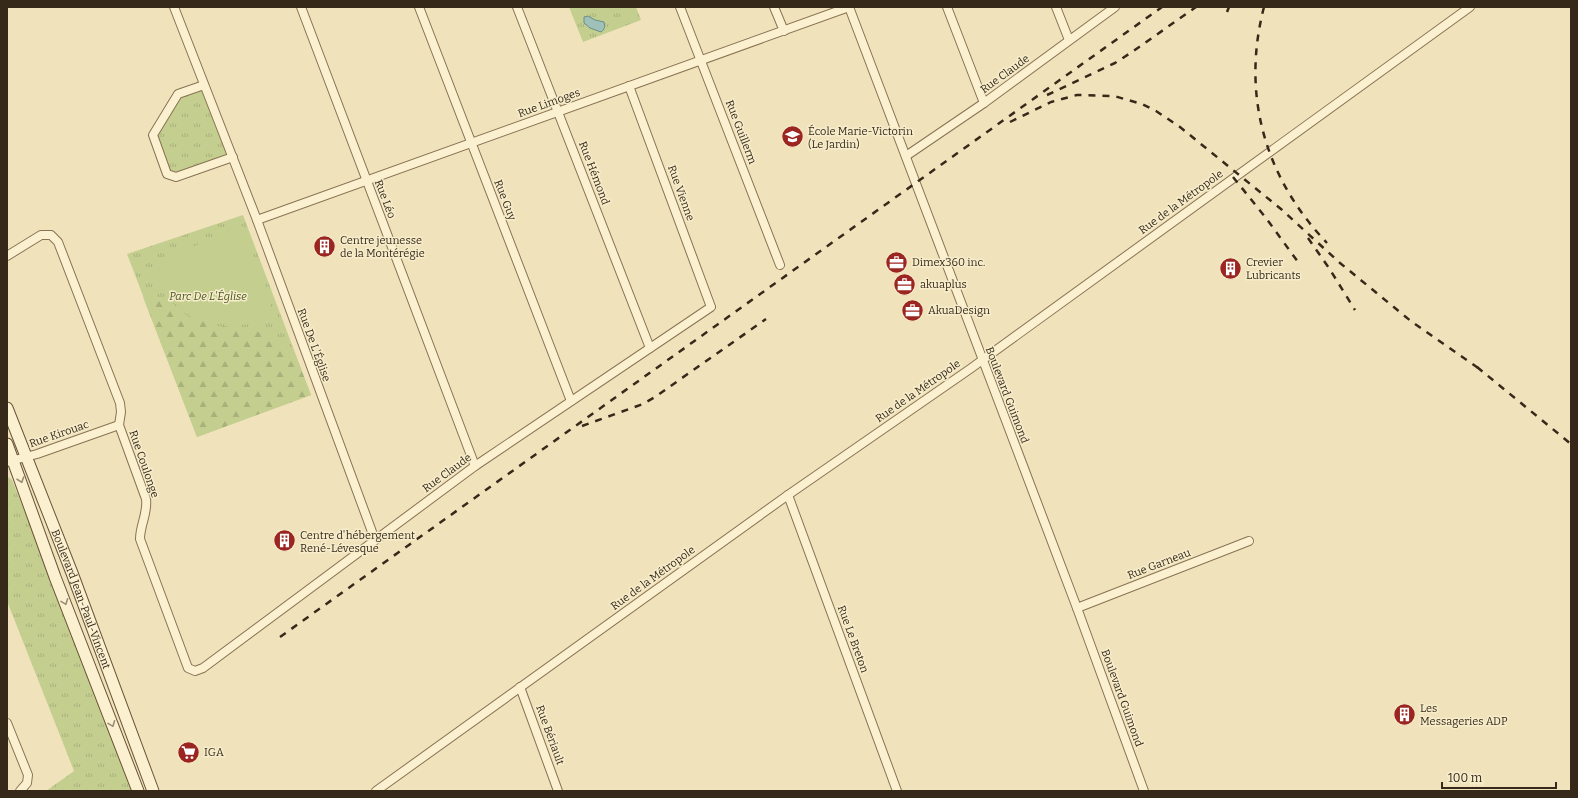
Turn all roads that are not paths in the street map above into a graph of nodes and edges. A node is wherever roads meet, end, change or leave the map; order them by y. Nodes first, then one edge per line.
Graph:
1 (174, 7) edge
2 (301, 7) edge
3 (419, 7) edge
4 (517, 7) edge
5 (680, 7) edge
6 (774, 7) edge
7 (849, 7) edge
8 (948, 7) edge
9 (1056, 7) edge
10 (1115, 7) edge
11 (1470, 7) edge
12 (784, 31) junction
13 (1069, 40) junction
14 (701, 60) junction
15 (204, 85) junction
16 (630, 86) junction
17 (984, 103) junction
18 (558, 112) junction
19 (471, 143) junction
20 (906, 156) junction
21 (233, 157) junction
22 (366, 181) junction
23 (256, 220) junction
24 (7, 256) edge
25 (780, 265) dead end
26 (712, 307) joint
27 (650, 348) junction
28 (982, 360) junction
29 (571, 401) junction
30 (7, 408) edge
31 (118, 425) junction
32 (7, 444) edge
33 (25, 458) junction
34 (10, 461) edge
35 (475, 466) junction
36 (788, 495) junction
37 (375, 540) junction
38 (1249, 541) dead end
39 (1077, 608) junction
40 (203, 668) joint
41 (520, 687) junction
42 (7, 722) edge
43 (131, 732) junction
44 (118, 740) junction
45 (20, 791) edge
46 (138, 791) edge
47 (153, 791) edge
48 (376, 791) edge
49 (558, 791) edge
50 (897, 791) edge
51 (1144, 791) edge

1 - 15 street, Rue De L'Église
2 - 22 street, Rue Léo
3 - 19 street, Rue Guy
4 - 18 street, Rue Hémond
5 - 14 street, Rue Guillerm
6 - 12 street
7 - 12 street, Rue Limoges
7 - 20 street, Boulevard Guimond
8 - 17 street
9 - 13 street
10 - 13 street, Rue Claude
11 - 28 street, Rue de la Métropole
12 - 14 street, Rue Limoges
13 - 17 street, Rue Claude
14 - 16 street, Rue Limoges
14 - 25 street, Rue Guillerm
15 - 21 street, Rue De L'Église
15 - 21 street
16 - 18 street, Rue Limoges
16 - 26 street, Rue Vienne
17 - 20 street, Rue Claude
18 - 19 street, Rue Limoges
18 - 27 street, Rue Hémond
19 - 22 street, Rue Limoges
19 - 29 street, Rue Guy
20 - 28 street, Boulevard Guimond
21 - 23 street, Rue De L'Église
22 - 23 street, Rue Limoges
22 - 35 street, Rue Léo
23 - 37 street, Rue De L'Église
24 - 31 street, Rue Coulonge
26 - 27 street, Rue Claude
27 - 29 street, Rue Claude
28 - 36 street, Rue de la Métropole
28 - 39 street, Boulevard Guimond
29 - 35 street, Rue Claude
30 - 33 street, Boulevard Jean-Paul-Vincent
31 - 33 street, Rue Kirouac
31 - 40 street, Rue Coulonge
32 - 34 street, Boulevard Jean-Paul-Vincent
33 - 34 street, Rue Kirouac
33 - 43 street, Boulevard Jean-Paul-Vincent
34 -> 44 street, Boulevard Jean-Paul-Vincent
35 - 37 street, Rue Claude
36 - 41 street, Rue de la Métropole
36 - 50 street, Rue Le Breton
37 - 40 street, Rue Claude
38 - 39 street, Rue Garneau
39 - 51 street, Boulevard Guimond
41 - 48 street, Rue de la Métropole
41 - 49 street, Rue Bériault
42 - 45 street
43 - 44 street
43 - 47 street, Boulevard Jean-Paul-Vincent
44 - 46 street, Boulevard Jean-Paul-Vincent

